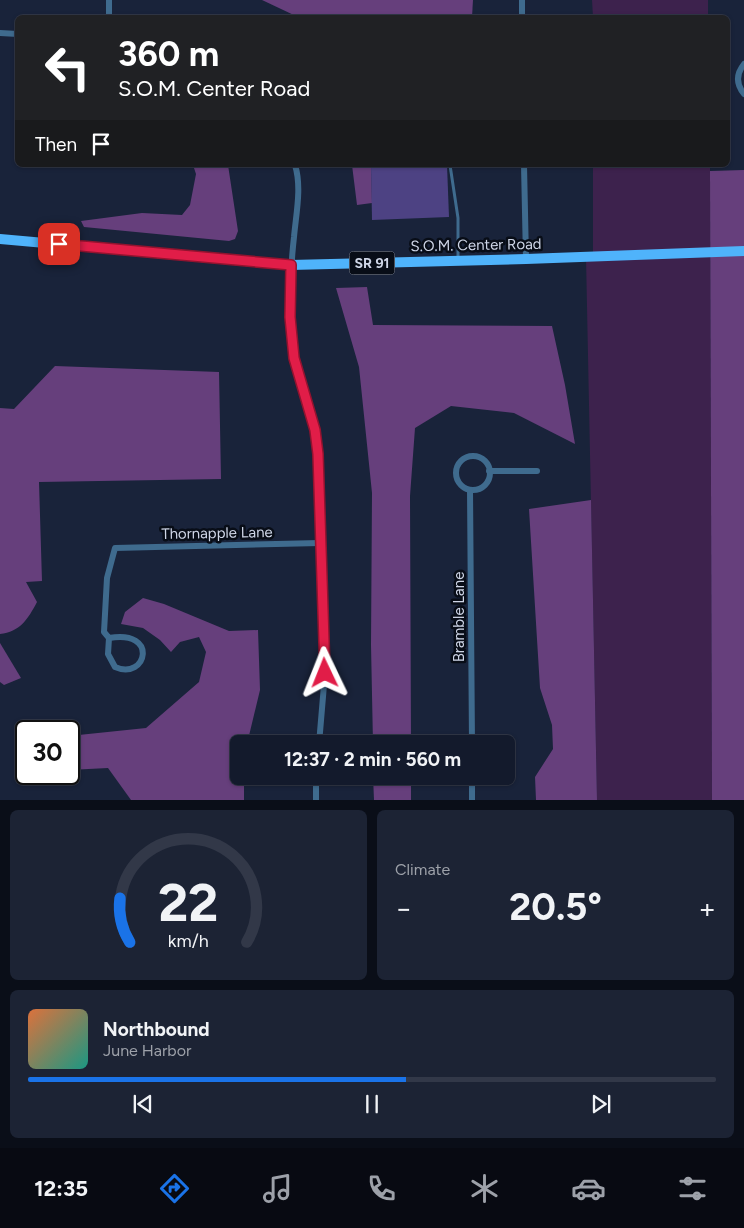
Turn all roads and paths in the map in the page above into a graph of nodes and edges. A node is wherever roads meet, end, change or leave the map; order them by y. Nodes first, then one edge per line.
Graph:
1 (109, 0) edge
2 (522, 0) edge
3 (109, 15) edge
4 (522, 15) edge
5 (0, 33) edge
6 (15, 34) edge
7 (744, 64) edge
8 (744, 94) edge
9 (296, 167) edge
10 (450, 167) edge
11 (524, 167) edge
12 (0, 239) edge
13 (744, 251) edge
14 (526, 259) junction
15 (458, 261) junction
16 (291, 265) junction
17 (489, 471) junction
18 (537, 471) dead end
19 (470, 490) junction
20 (320, 543) junction
21 (109, 638) junction
22 (320, 735) edge
23 (472, 735) edge
24 (316, 785) edge
25 (472, 785) edge
26 (316, 800) edge
27 (472, 800) edge

1 - 3 street
2 - 4 street
5 - 6 street
7 - 8 street
9 - 16 street
10 - 15 lane
11 - 14 street
12 - 16 main road, S.O.M. Center Road / SR 91
13 - 14 main road, S.O.M. Center Road / SR 91
14 - 15 main road, S.O.M. Center Road / SR 91
15 - 16 main road, S.O.M. Center Road / SR 91
16 - 20 street
17 - 18 street
17 - 19 street
17 - 19 street
19 - 23 street, Bramble Lane
20 - 21 street, Thornapple Lane
20 - 22 street
21 - 21 street
24 - 26 street
25 - 27 street

